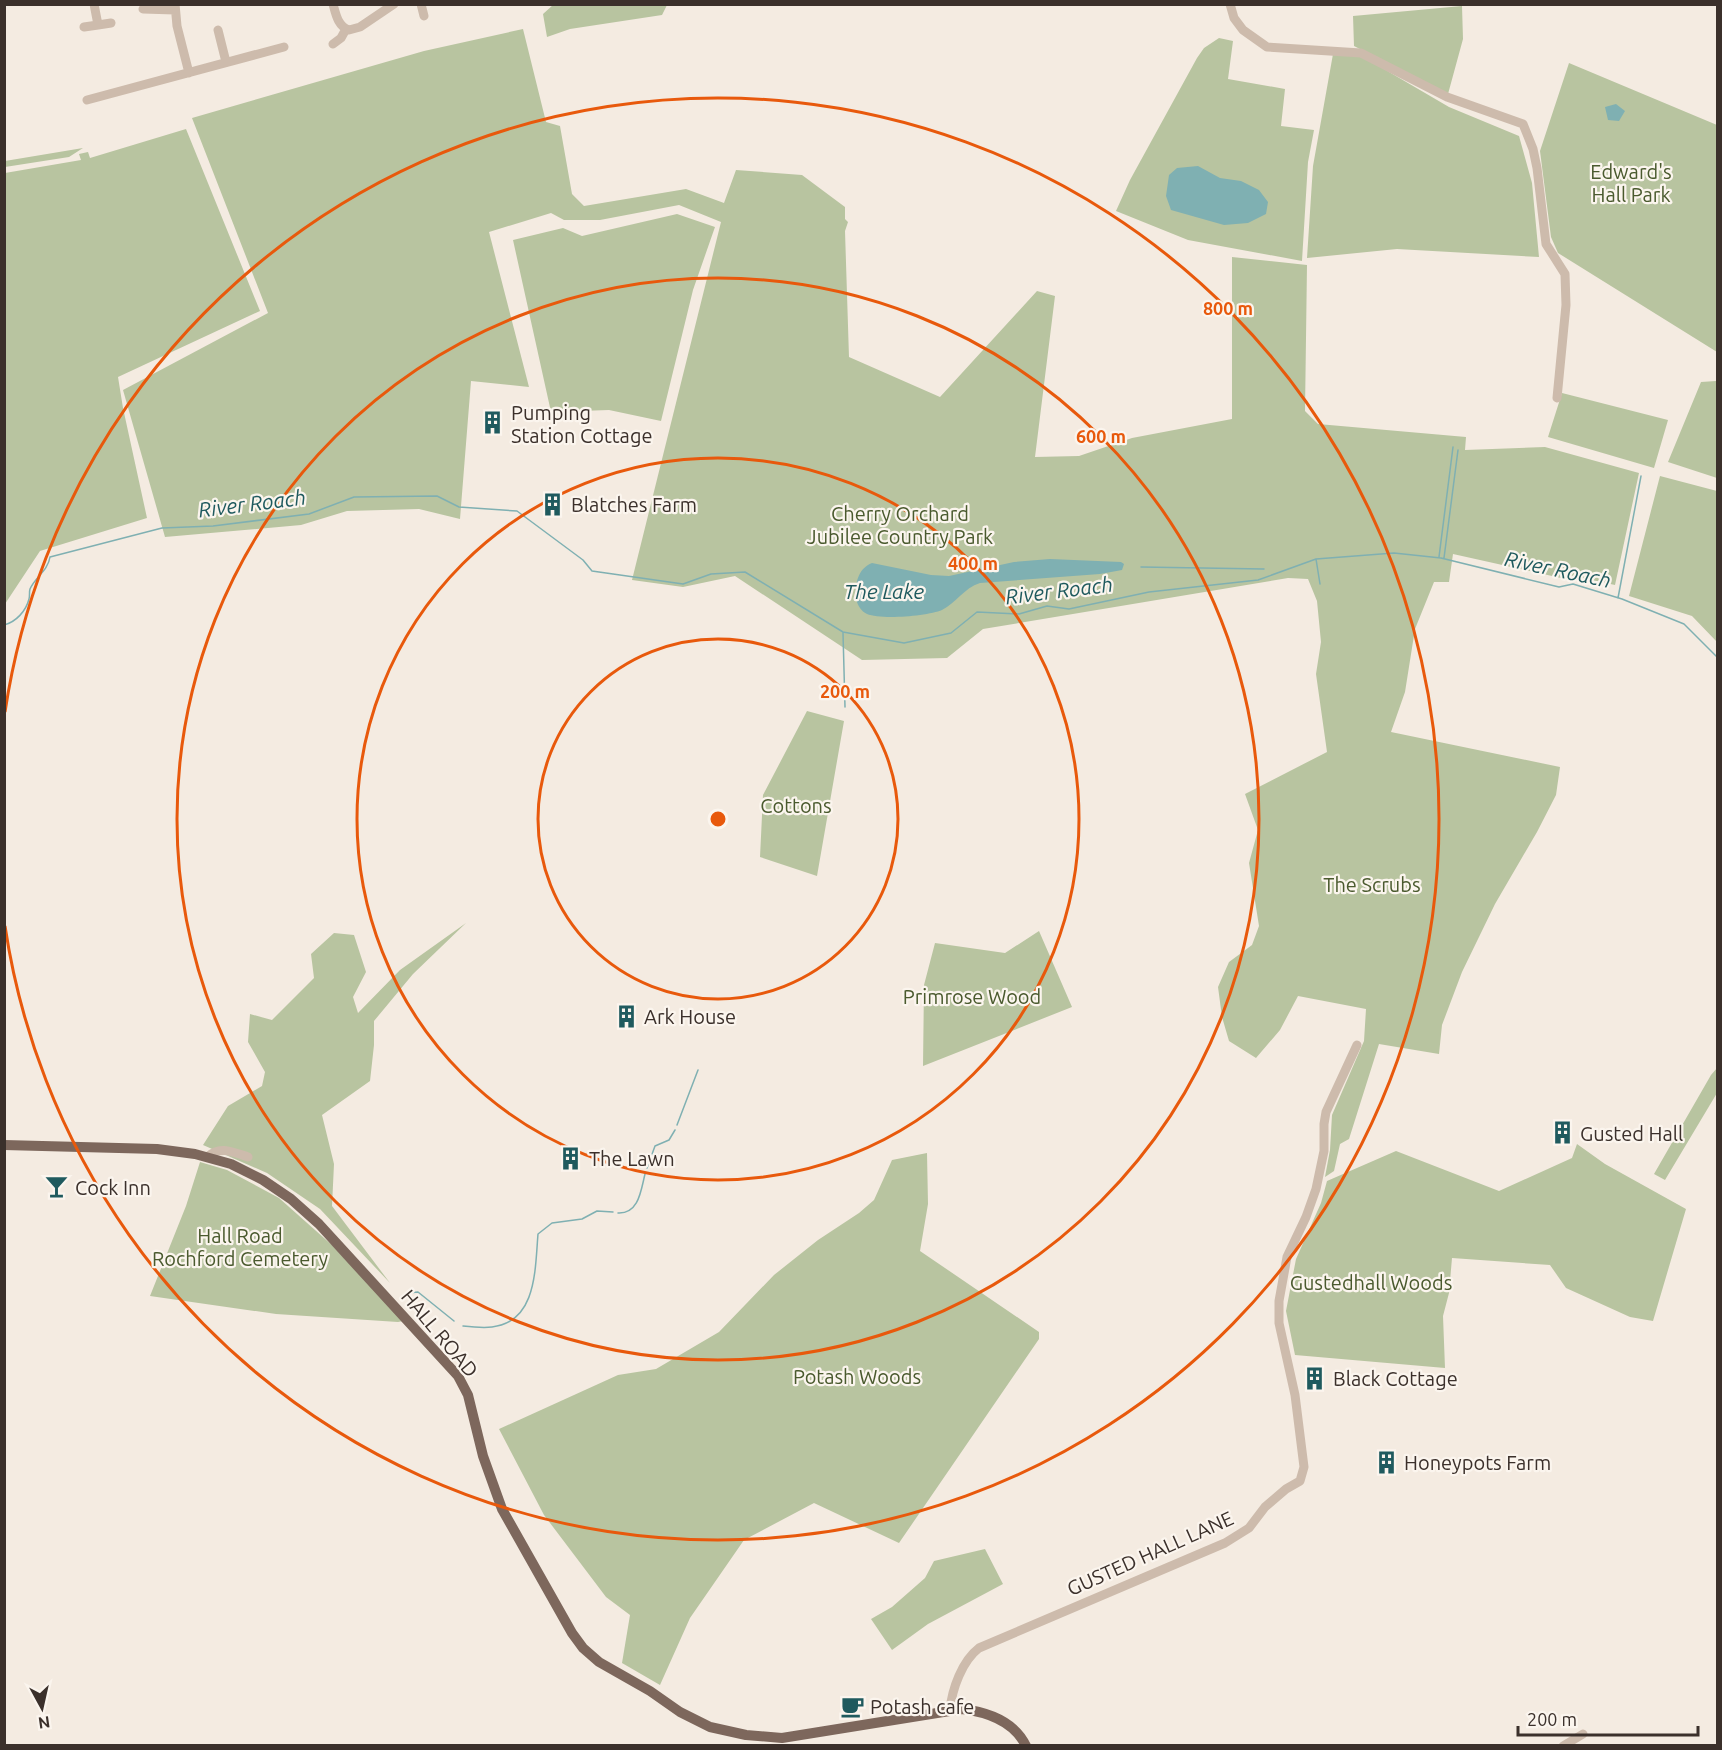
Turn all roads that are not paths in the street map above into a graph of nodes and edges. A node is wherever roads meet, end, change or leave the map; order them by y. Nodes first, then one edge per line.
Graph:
1 (94, 4) edge
2 (333, 4) edge
3 (394, 4) edge
4 (421, 4) edge
5 (1230, 4) edge
6 (175, 7) edge
7 (143, 9) dead end
8 (424, 16) dead end
9 (111, 23) dead end
10 (98, 25) junction
11 (84, 27) dead end
12 (346, 29) junction
13 (218, 30) dead end
14 (333, 44) dead end
15 (284, 47) dead end
16 (226, 62) junction
17 (189, 73) junction
18 (87, 100) dead end
19 (1557, 398) dead end
20 (1357, 1045) dead end
21 (4, 1145) edge
22 (207, 1157) junction
23 (248, 1157) dead end
24 (950, 1710) junction
25 (1583, 1734) dead end
26 (782, 1742) edge
27 (1026, 1746) edge
28 (1563, 1746) edge

1 - 10 street
2 - 12 street
3 - 12 street
4 - 8 street
5 - 19 street
6 - 7 street
6 - 17 street
9 - 10 street
10 - 11 street
12 - 14 street
13 - 16 street
15 - 16 street
16 - 17 street
17 - 18 street
20 - 24 street, GUSTED HALL LANE
21 - 22 main road, HALL ROAD
22 - 23 street
22 - 26 main road, HALL ROAD
24 - 26 main road, HALL ROAD
24 - 27 main road, HALL ROAD
25 - 28 street

